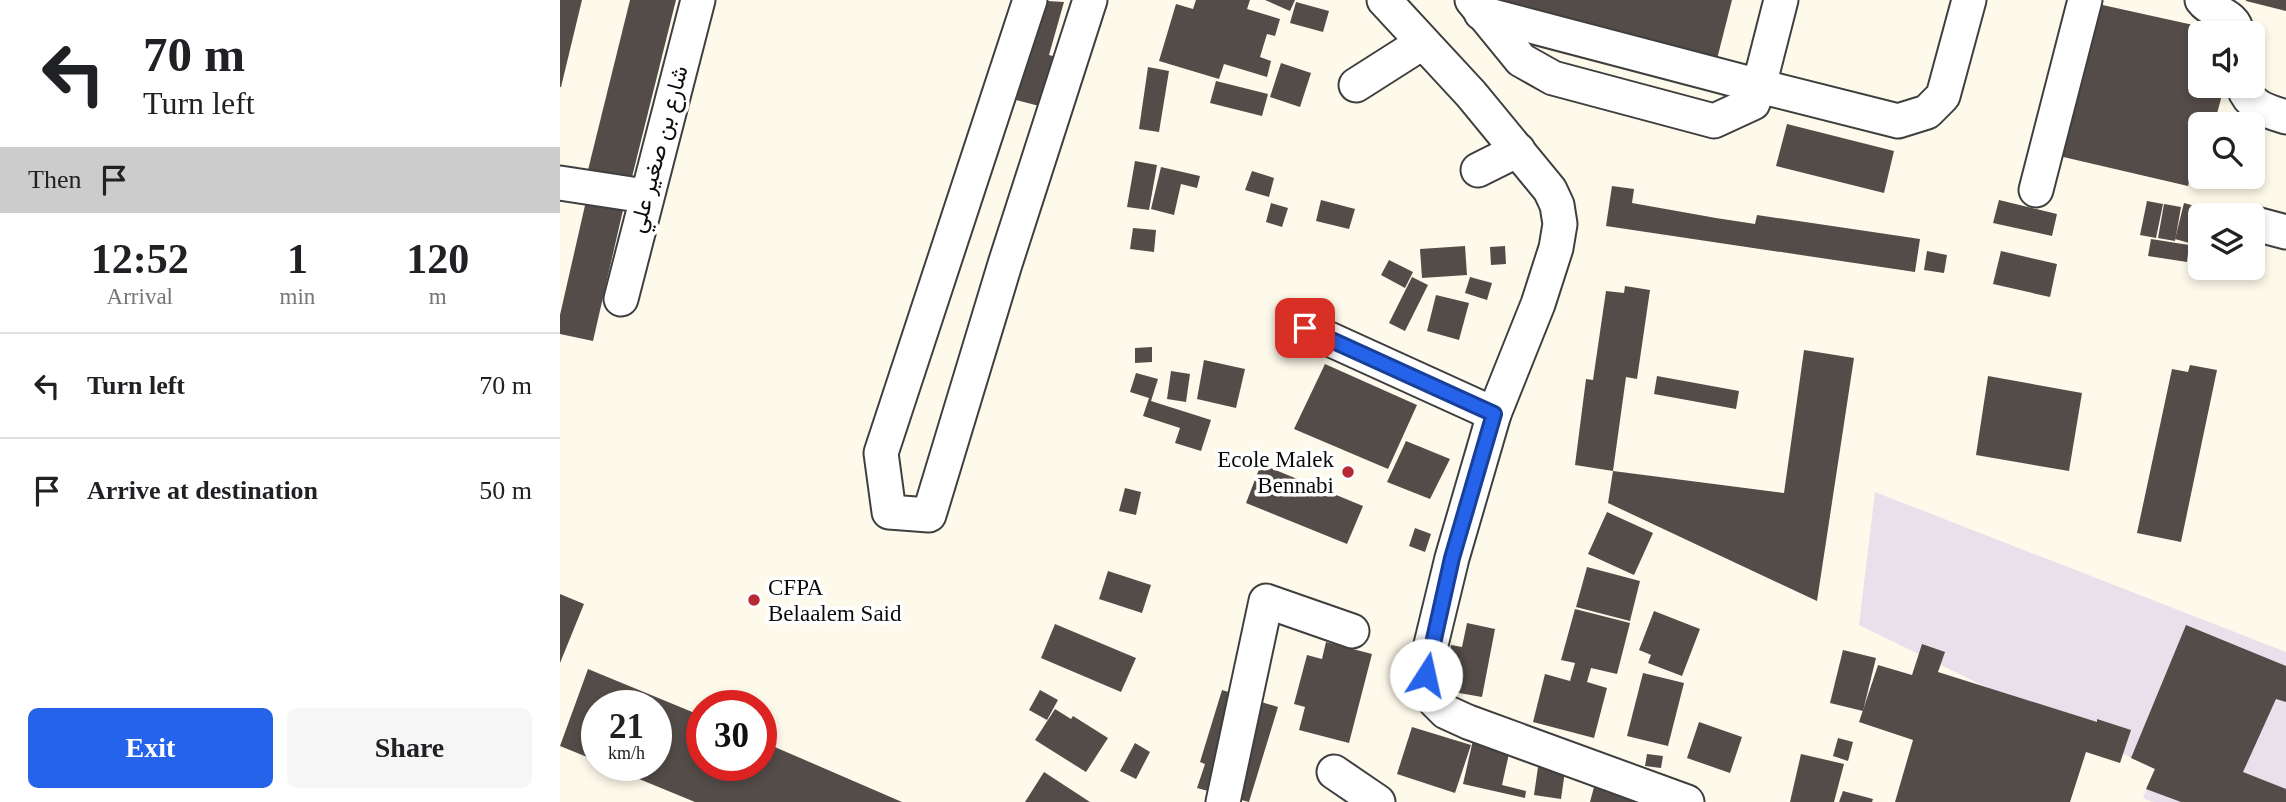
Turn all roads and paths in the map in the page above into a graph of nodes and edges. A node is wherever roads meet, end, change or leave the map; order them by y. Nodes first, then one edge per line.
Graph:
1 (698, 0) edge
2 (1030, 0) edge
3 (1090, 0) edge
4 (1384, 0) edge
5 (1781, 0) edge
6 (1969, 0) edge
7 (2085, 0) edge
8 (2202, 0) edge
9 (1477, 6) edge
10 (2231, 21) edge
11 (1422, 43) junction
12 (1356, 85) dead end
13 (1759, 86) junction
14 (2248, 98) edge
15 (2286, 117) edge
16 (1518, 150) junction
17 (1478, 170) dead end
18 (560, 183) edge
19 (2036, 190) dead end
20 (645, 196) junction
21 (2265, 226) edge
22 (2286, 232) edge
23 (621, 299) dead end
24 (1305, 328) dead end
25 (1494, 414) junction
26 (1352, 631) dead end
27 (1334, 772) dead end
28 (1675, 800) edge
29 (1223, 802) edge
30 (1378, 802) edge

1 - 20 street, شارع بن صغير علي
2 - 3 street
4 - 11 street
5 - 13 street
6 - 13 street
7 - 19 street
8 - 10 street
9 - 13 street
9 - 13 street
11 - 12 street
11 - 16 street
14 - 15 street
16 - 17 street
16 - 25 street
18 - 20 street
20 - 23 street, شارع بن صغير علي
21 - 22 street
24 - 25 street
25 - 28 street
26 - 29 street
27 - 30 street

